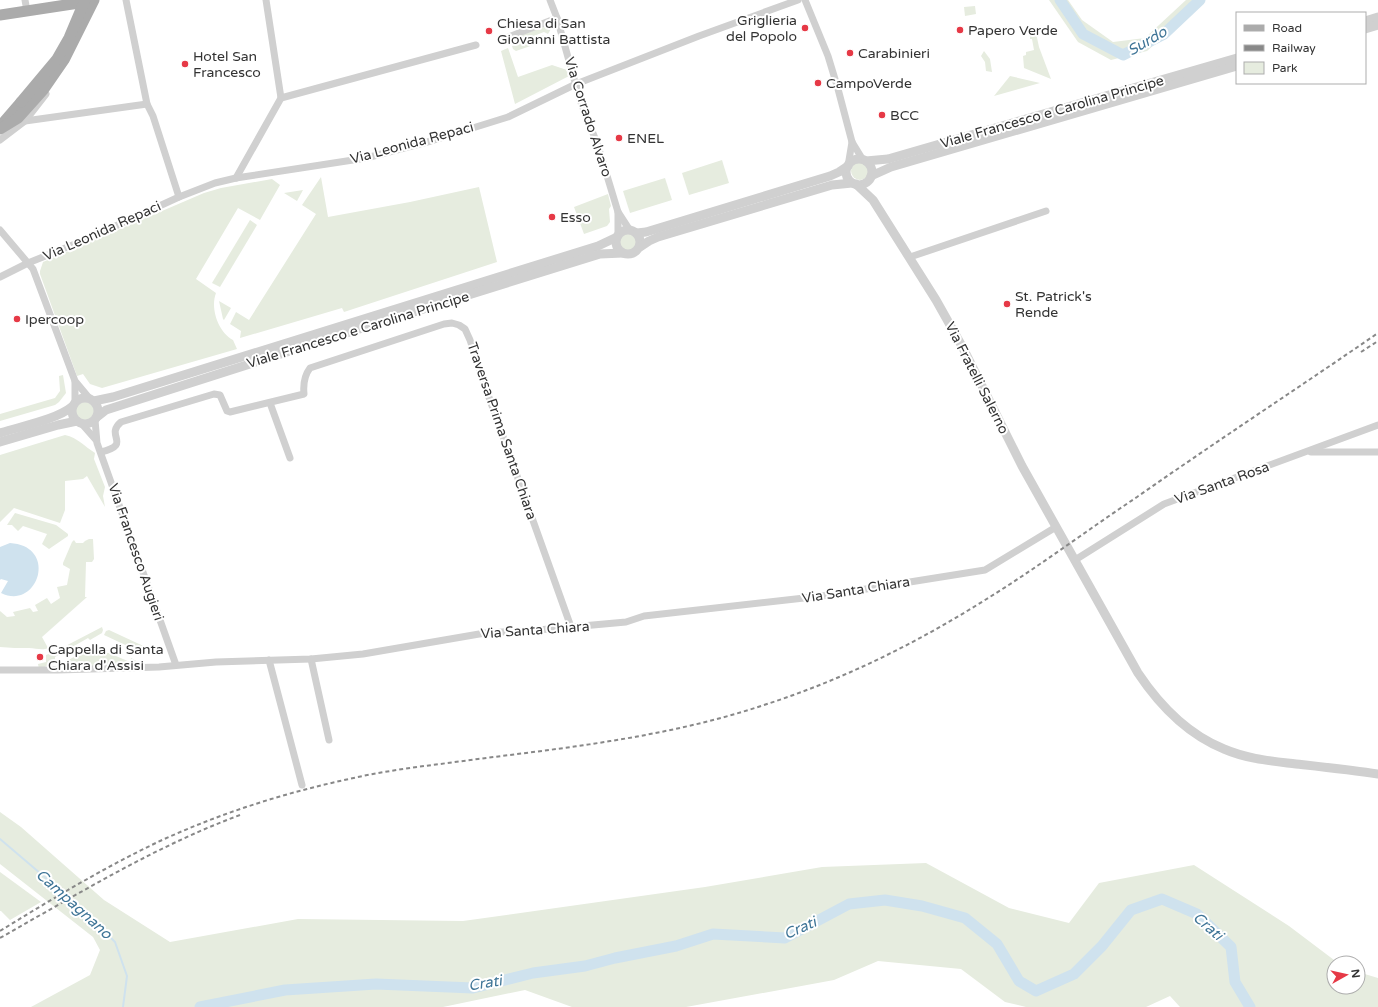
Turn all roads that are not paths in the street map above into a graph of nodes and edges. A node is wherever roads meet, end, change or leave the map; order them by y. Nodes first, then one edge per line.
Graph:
1 (86, 0) edge
2 (94, 0) edge
3 (126, 0) edge
4 (266, 0) edge
5 (550, 0) edge
6 (798, 0) edge
7 (805, 0) edge
8 (74, 2) edge
9 (26, 5) edge
10 (0, 15) edge
11 (1378, 17) edge
12 (558, 18) junction
13 (1366, 21) edge
14 (1378, 25) edge
15 (1366, 29) edge
16 (501, 40) dead end
17 (476, 46) dead end
18 (1236, 58) edge
19 (64, 60) junction
20 (1236, 66) edge
21 (576, 84) junction
22 (281, 98) junction
23 (147, 104) junction
24 (25, 121) junction
25 (0, 128) edge
26 (0, 140) edge
27 (852, 142) junction
28 (865, 160) junction
29 (848, 166) junction
30 (236, 178) junction
31 (870, 178) junction
32 (854, 184) junction
33 (179, 197) junction
34 (873, 200) junction
35 (1046, 211) dead end
36 (618, 212) junction
37 (0, 230) edge
38 (633, 231) junction
39 (617, 236) junction
40 (640, 247) junction
41 (623, 253) junction
42 (910, 257) junction
43 (28, 263) junction
44 (0, 276) edge
45 (75, 381) junction
46 (92, 400) junction
47 (270, 403) junction
48 (74, 405) junction
49 (96, 418) junction
50 (79, 422) junction
51 (1378, 425) edge
52 (0, 433) edge
53 (96, 440) junction
54 (0, 442) edge
55 (101, 452) junction
56 (1305, 452) junction
57 (1378, 452) edge
58 (290, 458) dead end
59 (1056, 527) junction
60 (1074, 560) junction
61 (571, 627) junction
62 (312, 659) junction
63 (269, 660) junction
64 (176, 665) junction
65 (0, 670) edge
66 (329, 740) dead end
67 (1378, 774) edge
68 (302, 785) dead end

1 - 25 main road, bridge
2 - 8 main road
2 - 19 main road
3 - 23 street
4 - 22 street
5 - 12 street, Via Corrado Alvaro
6 - 21 street, Via Leonida Repaci
7 - 27 street
8 - 9 main road
9 - 10 main road
11 - 13 street
12 - 16 street
12 - 21 street, Via Corrado Alvaro
14 - 15 street
17 - 22 street
18 - 28 street, Viale Francesco e Carolina Principe
19 - 24 street
19 - 25 main road
20 - 31 street, Viale Francesco e Carolina Principe
21 - 30 street, Via Leonida Repaci
21 - 36 street, Via Corrado Alvaro
22 - 30 street
23 - 24 street
23 - 33 street
24 - 26 street
27 - 28 street
27 - 29 street
28 - 29 street, Viale Francesco e Carolina Principe
28 - 31 street
29 - 32 street
29 - 38 street, Viale Francesco e Carolina Principe
30 - 33 street, Via Leonida Repaci
31 - 32 street, Viale Francesco e Carolina Principe
31 - 34 street, Via Fratelli Salerno
32 - 34 street, Via Fratelli Salerno
32 - 40 street, Viale Francesco e Carolina Principe
33 - 43 street, Via Leonida Repaci
34 - 42 street, Via Fratelli Salerno
35 - 42 street
36 - 38 street, Via Corrado Alvaro
36 - 39 street, Via Corrado Alvaro
37 - 43 street
38 - 39 street, Viale Francesco e Carolina Principe
38 - 40 street
39 - 41 street
39 - 46 street, Viale Francesco e Carolina Principe
40 - 41 street, Viale Francesco e Carolina Principe
41 - 49 street, Viale Francesco e Carolina Principe
42 - 59 street, Via Fratelli Salerno
43 - 44 street, Via Leonida Repaci
43 - 45 street
45 - 46 street
45 - 48 street
46 - 48 street, Viale Francesco e Carolina Principe
46 - 49 street
47 - 55 street, Traversa Prima Santa Chiara
47 - 58 street
47 - 61 street, Traversa Prima Santa Chiara
48 - 50 street
48 - 52 street, Viale Francesco e Carolina Principe
49 - 50 street, Viale Francesco e Carolina Principe
49 - 53 street, Via Francesco Augieri
50 - 53 street, Via Francesco Augieri
50 - 54 street, Viale Francesco e Carolina Principe
51 - 56 street, Via Santa Rosa
53 - 55 street, Via Francesco Augieri
55 - 64 street, Via Francesco Augieri
56 - 57 street
56 - 60 street, Via Santa Rosa
59 - 60 street, Via Fratelli Salerno
59 - 61 street, Via Santa Chiara
60 - 67 street, Via Fratelli Salerno
61 - 62 street, Via Santa Chiara
62 - 63 street, Via Santa Chiara
62 - 66 street
63 - 64 street, Via Santa Chiara
63 - 68 street
64 - 65 street, Via Santa Chiara

